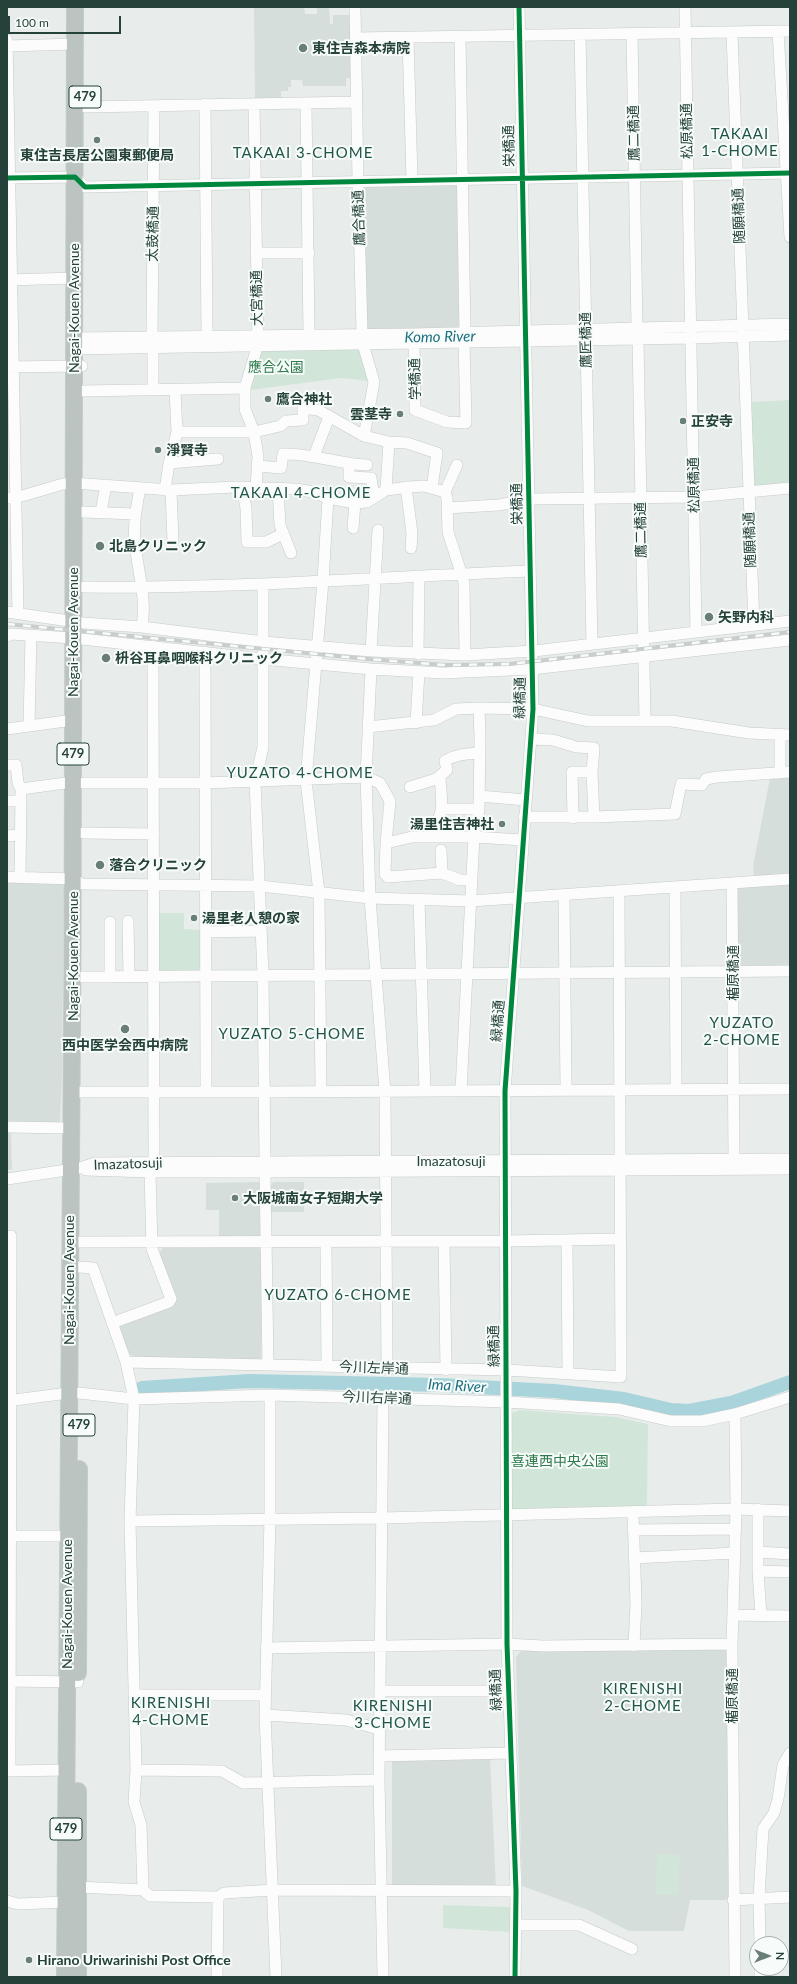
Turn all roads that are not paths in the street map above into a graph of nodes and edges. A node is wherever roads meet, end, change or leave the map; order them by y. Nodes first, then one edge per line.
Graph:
1 (75, 7) edge
2 (84, 7) edge
3 (355, 7) edge
4 (519, 7) edge
5 (685, 7) edge
6 (778, 31) junction
7 (790, 31) edge
8 (685, 33) junction
9 (732, 33) junction
10 (632, 34) junction
11 (580, 35) junction
12 (519, 36) junction
13 (408, 37) junction
14 (460, 37) junction
15 (356, 38) junction
16 (7, 40) edge
17 (75, 44) junction
18 (7, 46) edge
19 (357, 102) junction
20 (205, 104) junction
21 (254, 104) junction
22 (306, 104) junction
23 (154, 106) junction
24 (85, 107) junction
25 (788, 173) edge
26 (738, 174) junction
27 (687, 175) junction
28 (634, 177) junction
29 (8, 178) edge
30 (522, 178) junction
31 (584, 178) junction
32 (412, 180) junction
33 (462, 180) junction
34 (358, 181) junction
35 (80, 182) junction
36 (308, 183) junction
37 (255, 184) junction
38 (206, 185) junction
39 (154, 186) junction
40 (790, 237) edge
41 (256, 253) junction
42 (309, 253) junction
43 (75, 278) junction
44 (9, 280) edge
45 (790, 324) edge
46 (637, 327) junction
47 (744, 331) junction
48 (690, 332) junction
49 (309, 334) junction
50 (586, 334) junction
51 (790, 334) edge
52 (525, 335) junction
53 (207, 336) junction
54 (465, 337) junction
55 (362, 338) junction
56 (638, 338) junction
57 (258, 341) junction
58 (414, 342) junction
59 (153, 343) junction
60 (79, 344) junction
61 (78, 366) junction
62 (11, 367) edge
63 (245, 388) junction
64 (153, 390) junction
65 (175, 390) junction
66 (83, 391) junction
67 (329, 417) junction
68 (177, 432) junction
69 (254, 432) junction
70 (364, 436) junction
71 (389, 442) junction
72 (314, 456) junction
73 (218, 459) dead end
74 (169, 463) junction
75 (349, 463) junction
76 (367, 465) dead end
77 (457, 465) dead end
78 (258, 466) junction
79 (78, 483) junction
80 (106, 485) junction
81 (242, 487) junction
82 (406, 487) junction
83 (140, 488) junction
84 (256, 488) junction
85 (432, 488) junction
86 (790, 488) edge
87 (278, 489) junction
88 (168, 490) junction
89 (386, 490) junction
90 (445, 492) junction
91 (748, 492) junction
92 (374, 497) junction
93 (641, 497) junction
94 (694, 497) junction
95 (11, 498) edge
96 (328, 498) junction
97 (529, 499) junction
98 (589, 499) junction
99 (355, 503) junction
100 (447, 508) junction
101 (84, 512) junction
102 (101, 512) junction
103 (135, 514) junction
104 (353, 528) dead end
105 (378, 530) dead end
106 (283, 534) junction
107 (173, 541) dead end
108 (411, 548) dead end
109 (291, 553) dead end
110 (530, 571) junction
111 (462, 574) junction
112 (419, 576) junction
113 (376, 578) junction
114 (323, 581) junction
115 (263, 584) junction
116 (84, 586) junction
117 (142, 587) junction
118 (12, 612) edge
119 (790, 621) edge
120 (78, 622) junction
121 (754, 625) junction
122 (142, 627) junction
123 (696, 632) junction
124 (31, 635) junction
125 (7, 636) edge
126 (642, 638) junction
127 (78, 639) junction
128 (790, 640) edge
129 (264, 642) junction
130 (592, 644) junction
131 (153, 646) junction
132 (317, 646) junction
133 (371, 651) junction
134 (204, 652) junction
135 (531, 652) junction
136 (418, 654) junction
137 (465, 655) junction
138 (643, 658) junction
139 (263, 659) junction
140 (316, 664) junction
141 (370, 669) junction
142 (532, 669) junction
143 (419, 672) junction
144 (478, 708) junction
145 (533, 709) junction
146 (73, 720) junction
147 (645, 721) junction
148 (416, 723) junction
149 (29, 726) junction
150 (368, 727) junction
151 (7, 729) edge
152 (785, 734) edge
153 (531, 739) junction
154 (480, 754) junction
155 (7, 765) edge
156 (592, 772) junction
157 (785, 772) edge
158 (440, 776) junction
159 (366, 777) junction
160 (306, 780) junction
161 (78, 782) junction
162 (255, 782) junction
163 (153, 783) junction
164 (204, 783) junction
165 (410, 787) dead end
166 (21, 789) junction
167 (479, 796) junction
168 (526, 800) junction
169 (7, 801) edge
170 (21, 801) junction
171 (441, 809) junction
172 (479, 809) junction
173 (524, 817) junction
174 (594, 817) junction
175 (573, 818) junction
176 (83, 834) junction
177 (154, 834) junction
178 (20, 835) junction
179 (7, 836) edge
180 (434, 836) junction
181 (474, 836) junction
182 (523, 840) junction
183 (386, 842) junction
184 (441, 850) dead end
185 (442, 873) junction
186 (7, 877) edge
187 (20, 877) junction
188 (790, 879) edge
189 (472, 880) junction
190 (78, 882) junction
191 (732, 882) junction
192 (154, 886) junction
193 (205, 886) junction
194 (260, 886) junction
195 (675, 888) junction
196 (619, 890) junction
197 (319, 893) junction
198 (564, 895) junction
199 (370, 898) junction
200 (519, 898) junction
201 (419, 900) junction
202 (471, 901) junction
203 (128, 921) dead end
204 (110, 922) dead end
205 (261, 931) junction
206 (206, 932) junction
207 (790, 971) edge
208 (513, 972) junction
209 (565, 972) junction
210 (619, 972) junction
211 (675, 972) junction
212 (733, 972) junction
213 (376, 973) junction
214 (421, 973) junction
215 (467, 973) junction
216 (206, 975) junction
217 (263, 975) junction
218 (320, 975) junction
219 (154, 976) junction
220 (82, 977) junction
221 (110, 977) junction
222 (128, 977) junction
223 (733, 1089) junction
224 (790, 1089) edge
225 (461, 1090) junction
226 (566, 1090) junction
227 (620, 1090) junction
228 (676, 1090) junction
229 (321, 1091) junction
230 (425, 1091) junction
231 (505, 1091) junction
232 (80, 1092) junction
233 (154, 1092) junction
234 (206, 1092) junction
235 (265, 1092) junction
236 (385, 1092) junction
237 (7, 1127) edge
238 (70, 1128) junction
239 (734, 1159) junction
240 (790, 1159) edge
241 (619, 1165) junction
242 (385, 1166) junction
243 (506, 1166) junction
244 (265, 1167) junction
245 (152, 1168) junction
246 (75, 1169) junction
247 (790, 1169) edge
248 (7, 1179) edge
249 (7, 1236) edge
250 (620, 1239) junction
251 (386, 1240) junction
252 (567, 1240) junction
253 (444, 1241) junction
254 (505, 1241) junction
255 (80, 1242) junction
256 (152, 1242) junction
257 (326, 1242) junction
258 (266, 1243) junction
259 (80, 1267) junction
260 (112, 1323) junction
261 (126, 1362) junction
262 (268, 1365) junction
263 (327, 1366) junction
264 (387, 1368) junction
265 (446, 1370) junction
266 (507, 1372) junction
267 (568, 1373) junction
268 (74, 1393) junction
269 (270, 1395) junction
270 (790, 1396) edge
271 (384, 1398) junction
272 (134, 1399) junction
273 (9, 1400) edge
274 (507, 1402) junction
275 (735, 1414) junction
276 (736, 1509) junction
277 (758, 1510) junction
278 (790, 1510) edge
279 (632, 1512) junction
280 (506, 1514) junction
281 (382, 1518) junction
282 (270, 1519) junction
283 (130, 1521) junction
284 (736, 1529) junction
285 (633, 1530) junction
286 (9, 1536) edge
287 (67, 1536) junction
288 (758, 1552) junction
289 (735, 1553) junction
290 (790, 1554) edge
291 (634, 1558) junction
292 (758, 1571) junction
293 (790, 1572) edge
294 (733, 1615) junction
295 (761, 1615) junction
296 (790, 1616) edge
297 (507, 1644) junction
298 (732, 1644) junction
299 (634, 1646) junction
300 (380, 1647) junction
301 (266, 1648) junction
302 (8, 1681) edge
303 (73, 1682) junction
304 (380, 1691) junction
305 (508, 1691) junction
306 (134, 1695) junction
307 (265, 1695) junction
308 (265, 1715) junction
309 (379, 1729) junction
310 (511, 1752) junction
311 (790, 1753) edge
312 (379, 1756) junction
313 (67, 1770) junction
314 (136, 1770) junction
315 (8, 1771) edge
316 (379, 1780) junction
317 (269, 1782) junction
318 (78, 1887) junction
319 (382, 1889) junction
320 (143, 1890) junction
321 (273, 1890) junction
322 (516, 1892) junction
323 (218, 1897) junction
324 (759, 1897) junction
325 (790, 1897) edge
326 (733, 1900) junction
327 (7, 1901) edge
328 (66, 1902) junction
329 (516, 1924) junction
330 (760, 1936) edge
331 (632, 1949) dead end
332 (65, 1977) edge
333 (78, 1977) edge
334 (217, 1977) edge
335 (276, 1977) edge
336 (384, 1977) edge
337 (515, 1977) edge
338 (735, 1977) edge

1 - 17 highway, Nagai-Kouen Avenue / 479
2 - 24 highway, Nagai-Kouen Avenue / 479
3 - 15 street, 鷹合橋通
4 - 12 street, 栄橋通
5 - 8 street, 松原橋通
6 - 7 street
6 - 9 street
6 - 25 street
8 - 9 street
8 - 10 street
8 - 27 street, 松原橋通
9 - 26 street, 随願橋通
10 - 11 street
10 - 28 street, 鷹二橋通
11 - 12 street
11 - 31 street, 鷹匠橋通
12 - 14 street
12 - 30 street, 栄橋通
13 - 14 street
13 - 15 street
13 - 32 street
14 - 33 street
15 - 19 street, 鷹合橋通
16 - 18 street
17 - 18 street
17 - 35 highway, Nagai-Kouen Avenue / 479
18 - 29 street
19 - 22 street
19 - 34 street, 鷹合橋通
20 - 21 street
20 - 23 street
20 - 38 street
21 - 22 street
21 - 37 street, 大宮橋通
22 - 36 street
23 - 24 street
23 - 39 street, 太鼓橋通
24 - 35 highway, Nagai-Kouen Avenue / 479
25 - 26 street
25 - 40 street
26 - 27 street
26 - 47 street, 随願橋通
27 - 28 street
27 - 48 street, 松原橋通
28 - 31 street
28 - 46 street, 鷹二橋通
29 - 35 street
29 - 44 street
30 - 31 street
30 - 33 street
30 - 52 street, 栄橋通
31 - 50 street, 鷹匠橋通
32 - 33 street
32 - 34 street
33 - 54 street
34 - 36 street
34 - 55 street, 鷹合橋通
35 - 39 street
35 - 43 highway, Nagai-Kouen Avenue / 479
35 - 60 highway, Nagai-Kouen Avenue / 479
36 - 37 street
36 - 42 street
37 - 38 street
37 - 41 street, 大宮橋通
38 - 39 street
38 - 53 street
39 - 59 street, 太鼓橋通
41 - 42 street
41 - 57 street, 大宮橋通
42 - 49 street
43 - 44 street
43 - 60 highway, Nagai-Kouen Avenue / 479
44 - 62 street
45 - 47 street
46 - 48 street
46 - 50 street
47 - 48 street
47 - 51 street
47 - 91 street, 随願橋通
48 - 56 street
48 - 94 street, 松原橋通
49 - 55 street
49 - 57 street
50 - 52 street
50 - 56 street
50 - 98 street, 鷹匠橋通
52 - 54 street
52 - 97 street, 栄橋通
53 - 57 street
53 - 59 street
54 - 55 street
54 - 58 street
54 - 58 street, 学橋通
55 - 57 street
55 - 58 street
55 - 70 street, 鷹合橋通
56 - 93 street, 鷹二橋通
57 - 59 street
57 - 63 street, 大宮橋通
59 - 60 street
59 - 64 street, 太鼓橋通
60 - 61 highway, Nagai-Kouen Avenue / 479
61 - 62 street
61 - 66 highway, Nagai-Kouen Avenue / 479
61 - 79 highway, Nagai-Kouen Avenue / 479
62 - 95 street
63 - 65 street
63 - 69 street, 大宮橋通
64 - 65 street
64 - 66 street
65 - 68 street
66 - 79 highway, Nagai-Kouen Avenue / 479
67 - 69 street
67 - 70 street
67 - 72 street
68 - 69 street
68 - 74 street
69 - 78 street, 大宮橋通
70 - 71 street
71 - 85 street
71 - 89 street
72 - 75 street
72 - 78 street
73 - 74 street
74 - 88 street
75 - 76 street
75 - 92 street
77 - 90 street
78 - 84 street, 大宮橋通
79 - 80 street
79 - 95 street
79 - 101 highway, Nagai-Kouen Avenue / 479
79 - 120 highway, Nagai-Kouen Avenue / 479
80 - 83 street
80 - 102 street
81 - 84 street
81 - 88 street
81 - 106 street
82 - 85 street
82 - 89 street
82 - 108 street
83 - 88 street
83 - 103 street
84 - 87 street
85 - 90 street
86 - 91 street
87 - 96 street
87 - 106 street
88 - 107 street
89 - 92 street
90 - 100 street
91 - 94 street
91 - 121 street, 随願橋通
92 - 99 street
93 - 94 street
93 - 98 street
93 - 126 street, 鷹二橋通
94 - 123 street, 松原橋通
95 - 118 street
96 - 99 street
96 - 114 street
97 - 98 street
97 - 100 street
97 - 110 street, 栄橋通
98 - 130 street, 鷹匠橋通
99 - 104 street
100 - 111 street
101 - 102 street
101 - 116 highway, Nagai-Kouen Avenue / 479
102 - 103 street
103 - 117 street
105 - 113 street
106 - 109 street
110 - 111 street
110 - 135 street, 栄橋通
111 - 112 street
111 - 137 street
112 - 113 street
112 - 136 street
113 - 114 street
113 - 133 street
114 - 115 street
114 - 132 street
115 - 117 street
115 - 129 street
116 - 117 street
116 - 120 highway, Nagai-Kouen Avenue / 479
117 - 122 street
118 - 120 street
119 - 121 street
120 - 122 street
120 - 127 highway, Nagai-Kouen Avenue / 479
121 - 123 street
122 - 129 street
123 - 126 street
124 - 125 street
124 - 127 street
124 - 149 street
126 - 130 street
126 - 138 street, 鷹二橋通
127 - 131 street
127 - 146 highway, Nagai-Kouen Avenue / 479
127 - 161 highway, Nagai-Kouen Avenue / 479
128 - 138 street
129 - 132 street
129 - 139 street
130 - 135 street
131 - 134 street
131 - 163 street
132 - 133 street
132 - 140 street
133 - 136 street
134 - 139 street
134 - 164 street
135 - 137 street
135 - 142 street, 栄橋通
136 - 137 street
138 - 142 street
138 - 147 street, 鷹二橋通
139 - 140 street
139 - 162 street
140 - 141 street
140 - 160 street
141 - 143 street
141 - 150 street
142 - 143 street
142 - 145 street, 緑橋通
143 - 148 street
144 - 145 street
144 - 148 street
144 - 154 street
145 - 147 street
145 - 153 street, 緑橋通
146 - 149 street
146 - 161 highway, Nagai-Kouen Avenue / 479
147 - 152 street
148 - 150 street
149 - 151 street
150 - 159 street
152 - 157 street
153 - 156 street
153 - 168 street, 緑橋通
154 - 158 street
154 - 167 street
155 - 166 street
156 - 174 street
156 - 175 street
157 - 174 street
158 - 165 street
158 - 171 street
159 - 160 street
159 - 183 street
159 - 199 street
160 - 162 street
160 - 197 street
161 - 163 street
161 - 166 street
161 - 176 highway, Nagai-Kouen Avenue / 479
161 - 190 highway, Nagai-Kouen Avenue / 479
162 - 164 street
162 - 194 street
163 - 164 street
163 - 177 street
164 - 193 street
166 - 170 street
167 - 168 street
167 - 172 street
168 - 173 street, 緑橋通
169 - 170 street
170 - 178 street
171 - 172 street
171 - 180 street
172 - 181 street
173 - 175 street
173 - 182 street, 緑橋通
174 - 175 street
176 - 177 street
176 - 190 highway, Nagai-Kouen Avenue / 479
177 - 192 street
178 - 179 street
178 - 187 street
180 - 181 street
180 - 183 street
181 - 182 street
181 - 189 street
182 - 200 street, 緑橋通
183 - 185 street
184 - 185 street
185 - 189 street
186 - 187 street
187 - 190 street
188 - 191 street
189 - 202 street
190 - 192 street
190 - 220 highway, Nagai-Kouen Avenue / 479
190 - 238 highway, Nagai-Kouen Avenue / 479
191 - 195 street
191 - 212 street, 楯原橋通
192 - 193 street
192 - 219 street
193 - 194 street
193 - 206 street
194 - 197 street
194 - 205 street
195 - 196 street
195 - 211 street
196 - 198 street
196 - 210 street
197 - 199 street
197 - 218 street
198 - 200 street
198 - 209 street
199 - 201 street
199 - 213 street
200 - 202 street
200 - 208 street, 緑橋通
201 - 202 street
201 - 214 street
202 - 215 street
203 - 222 street
204 - 221 street
205 - 206 street
205 - 217 street
206 - 216 street
207 - 212 street
208 - 209 street
208 - 215 street
208 - 231 street, 緑橋通
209 - 210 street
209 - 226 street
210 - 211 street
210 - 227 street
211 - 212 street
211 - 228 street
212 - 223 street, 楯原橋通
213 - 214 street
213 - 218 street
213 - 236 street
214 - 215 street
214 - 230 street
215 - 225 street
216 - 217 street
216 - 219 street
216 - 234 street
217 - 218 street
217 - 235 street
218 - 229 street
219 - 222 street
219 - 233 street
220 - 221 street
220 - 232 highway, Nagai-Kouen Avenue / 479
221 - 222 street
223 - 224 street
223 - 228 street
223 - 239 street, 楯原橋通
225 - 230 street
225 - 231 street
226 - 227 street
226 - 231 street
227 - 228 street
227 - 241 street
229 - 235 street
229 - 236 street
230 - 236 street
231 - 243 street, 緑橋通
232 - 233 street
232 - 246 highway, Nagai-Kouen Avenue / 479
233 - 234 street
233 - 245 street
234 - 235 street
235 - 244 street
236 - 242 street
237 - 238 street
238 - 246 highway, Nagai-Kouen Avenue / 479
239 - 240 street, Imazatosuji
239 - 241 street, Imazatosuji
241 - 243 street, Imazatosuji
241 - 247 street, Imazatosuji
241 - 250 street
242 - 243 street, Imazatosuji
242 - 244 street, Imazatosuji
242 - 251 street
243 - 254 street, 緑橋通
244 - 245 street, Imazatosuji
244 - 258 street
245 - 246 street, Imazatosuji
245 - 256 street
246 - 248 street, Imazatosuji
246 - 255 highway, Nagai-Kouen Avenue / 479
246 - 268 highway, Nagai-Kouen Avenue / 479
249 - 273 street
250 - 252 street
250 - 267 street, 今川左岸通
251 - 253 street
251 - 257 street
251 - 264 street
252 - 254 street
252 - 267 street
253 - 254 street
253 - 265 street
254 - 266 street, 緑橋通
255 - 256 street
255 - 259 highway, Nagai-Kouen Avenue / 479
256 - 258 street
256 - 260 street
257 - 258 street
257 - 263 street
258 - 262 street
259 - 260 street
259 - 268 highway, Nagai-Kouen Avenue / 479
260 - 261 street
261 - 262 street, 今川左岸通
261 - 272 street
262 - 263 street, 今川左岸通
263 - 264 street, 今川左岸通
264 - 265 street, 今川左岸通
265 - 266 street, 今川左岸通
266 - 267 street, 今川左岸通
266 - 274 street, 緑橋通
268 - 272 street, 今川右岸通
268 - 273 street, 今川右岸通
268 - 287 highway, Nagai-Kouen Avenue / 479
268 - 303 highway, Nagai-Kouen Avenue / 479
269 - 271 street, 今川右岸通
269 - 272 street, 今川右岸通
269 - 282 street
270 - 275 street, 今川右岸通
271 - 274 street, 今川右岸通
271 - 281 street
272 - 283 street
273 - 286 street
274 - 275 street, 今川右岸通
274 - 280 street, 緑橋通
275 - 276 street, 楯原橋通
276 - 277 street
276 - 279 street
276 - 284 street, 楯原橋通
277 - 278 street
277 - 288 street
279 - 280 street
279 - 285 street
280 - 281 street
280 - 297 street, 緑橋通
281 - 282 street
281 - 300 street
282 - 283 street
282 - 301 street
283 - 306 street
284 - 285 street
284 - 289 street, 楯原橋通
285 - 291 street
286 - 287 street
286 - 302 street
287 - 303 highway, Nagai-Kouen Avenue / 479
288 - 290 street
288 - 292 street
289 - 291 street
289 - 294 street, 楯原橋通
291 - 299 street
292 - 293 street
292 - 295 street
294 - 295 street
294 - 298 street, 楯原橋通
295 - 296 street
297 - 299 street
297 - 300 street
297 - 305 street, 緑橋通
298 - 299 street
298 - 326 street, 楯原橋通
300 - 301 street
300 - 304 street
301 - 307 street
302 - 303 street
302 - 315 street
303 - 313 highway, Nagai-Kouen Avenue / 479
303 - 318 highway, Nagai-Kouen Avenue / 479
304 - 305 street
304 - 309 street
305 - 310 street, 緑橋通
306 - 307 street
306 - 314 street
307 - 308 street
308 - 309 street
308 - 317 street
309 - 312 street
310 - 312 street
310 - 322 street, 緑橋通
311 - 324 street
312 - 316 street
313 - 315 street
313 - 328 highway, Nagai-Kouen Avenue / 479
314 - 317 street
314 - 320 street
316 - 317 street
316 - 319 street
317 - 321 street
318 - 320 street
318 - 333 highway, Nagai-Kouen Avenue / 479
319 - 321 street
319 - 322 street
319 - 336 street
320 - 323 street
321 - 323 street
321 - 335 street
322 - 329 street, 緑橋通
323 - 334 street
324 - 325 street
324 - 326 street
324 - 330 street
326 - 338 street, 楯原橋通
327 - 328 street
328 - 332 highway, Nagai-Kouen Avenue / 479
329 - 331 street
329 - 337 street, 緑橋通

